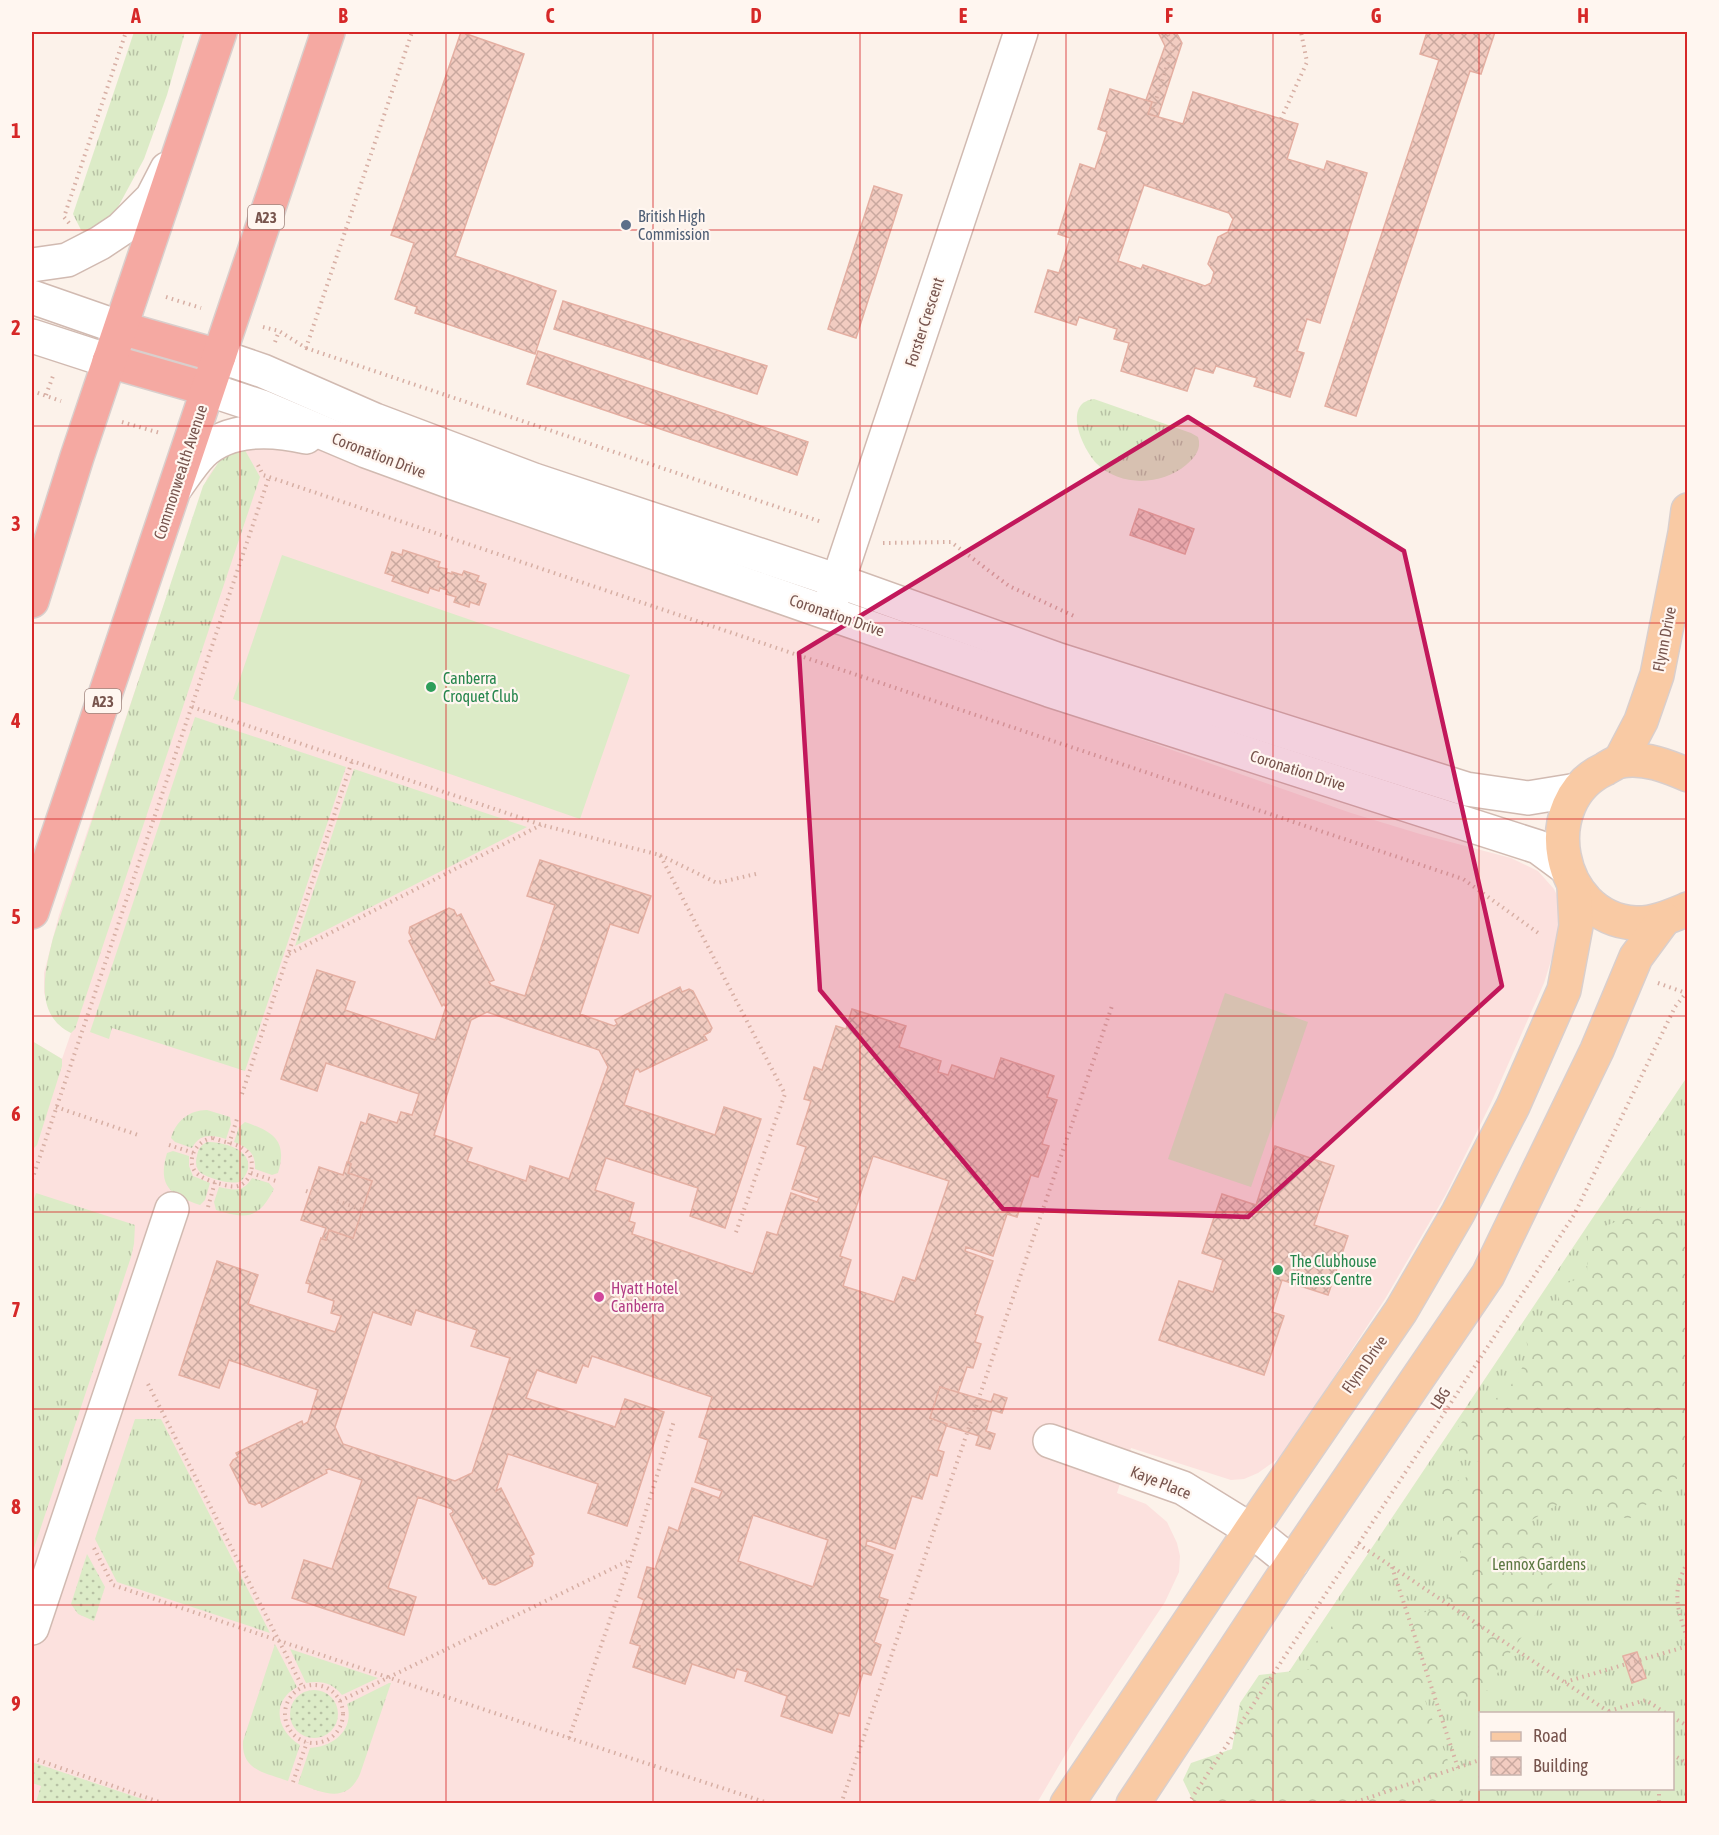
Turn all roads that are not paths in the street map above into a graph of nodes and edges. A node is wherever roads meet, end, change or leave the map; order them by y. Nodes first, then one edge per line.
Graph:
1 (220, 32) edge
2 (328, 32) edge
3 (1021, 32) edge
4 (190, 122) junction
5 (32, 265) edge
6 (32, 297) edge
7 (121, 328) junction
8 (32, 336) edge
9 (219, 356) junction
10 (109, 362) junction
11 (207, 389) junction
12 (366, 452) junction
13 (174, 489) junction
14 (1688, 510) edge
15 (838, 581) junction
16 (32, 601) edge
17 (828, 612) junction
18 (1620, 761) junction
19 (1688, 775) edge
20 (1577, 790) junction
21 (1570, 877) junction
22 (32, 912) edge
23 (1676, 914) edge
24 (172, 1209) dead end
25 (1050, 1441) dead end
26 (1251, 1530) junction
27 (1293, 1563) junction
28 (32, 1628) edge
29 (1067, 1803) edge
30 (1133, 1803) edge

1 - 4 highway
2 - 9 highway, Commonwealth Avenue / A23
3 - 15 street, Forster Crescent
4 - 5 street
4 - 7 highway
6 - 7 street
7 - 9 highway, Coronation Drive
7 - 10 highway
8 - 10 street
9 - 11 highway, Commonwealth Avenue / A23
9 - 15 street, Coronation Drive
10 - 11 highway, Coronation Drive
10 - 16 highway
11 - 12 street, Coronation Drive
11 - 13 highway, Commonwealth Avenue / A23
12 - 13 street
12 - 17 street, Coronation Drive
13 - 22 highway, Commonwealth Avenue / A23
14 - 18 main road, Flynn Drive
15 - 17 street, Forster Crescent
15 - 20 street, Coronation Drive
17 - 21 street, Coronation Drive
18 - 19 main road
18 - 20 main road
20 - 21 main road, Flynn Drive
21 - 23 main road
21 - 26 main road, Flynn Drive
23 - 27 main road
24 - 28 street
25 - 26 street, Kaye Place
26 - 27 street, Kaye Place
26 - 29 main road, Flynn Drive
27 - 30 main road

